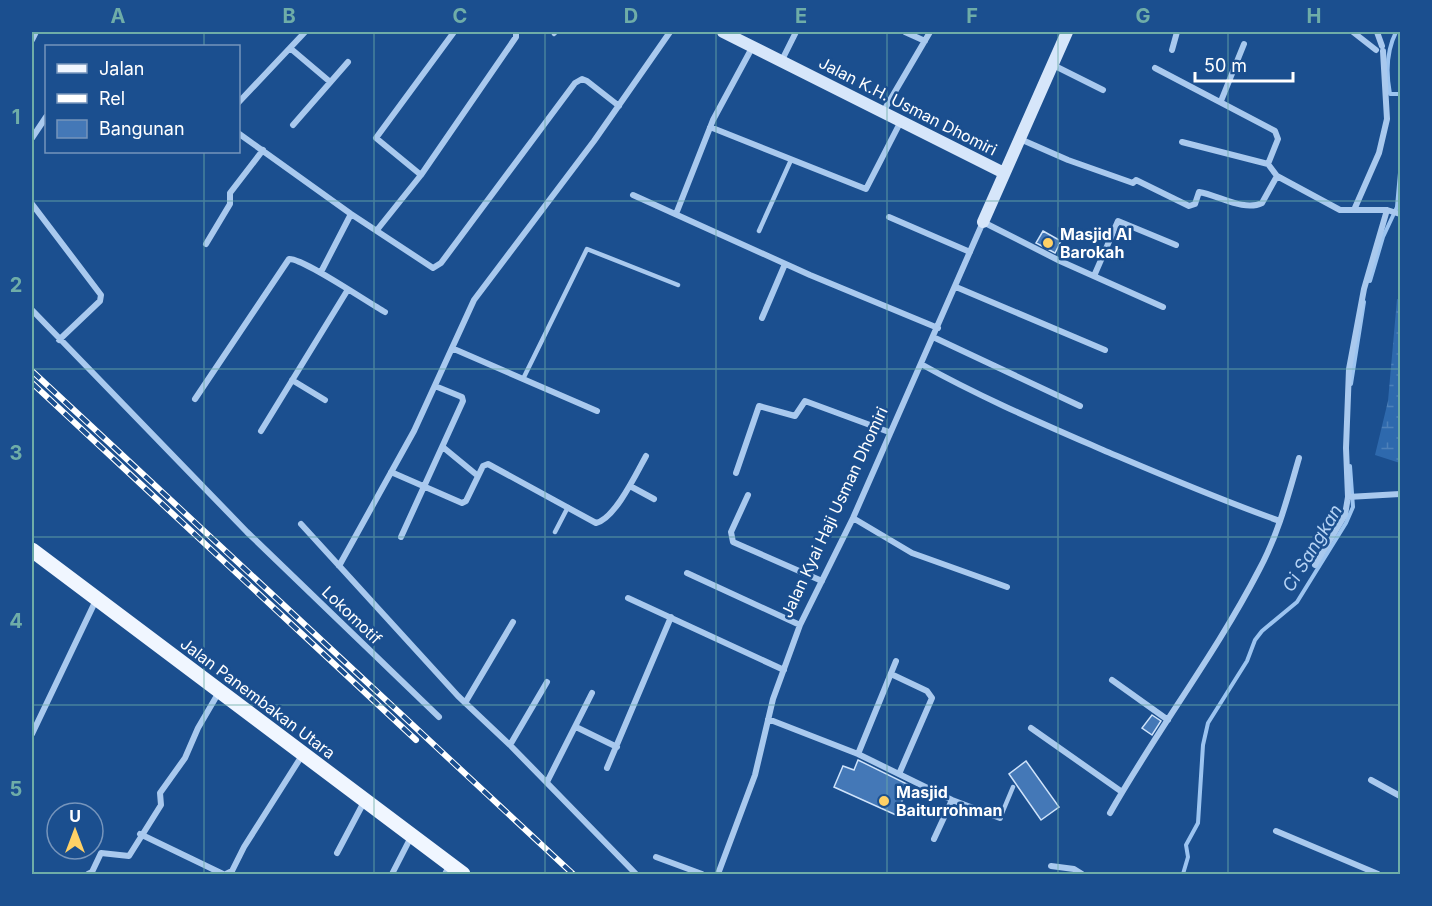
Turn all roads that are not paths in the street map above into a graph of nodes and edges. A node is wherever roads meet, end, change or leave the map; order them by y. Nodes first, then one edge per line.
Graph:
1 (36, 32) edge
2 (305, 32) edge
3 (454, 32) edge
4 (516, 32) edge
5 (670, 32) edge
6 (723, 32) edge
7 (796, 32) edge
8 (905, 32) edge
9 (930, 32) edge
10 (1067, 32) edge
11 (1177, 32) edge
12 (1353, 32) edge
13 (1377, 32) edge
14 (32, 40) edge
15 (925, 41) junction
16 (1244, 44) dead end
17 (753, 46) junction
18 (290, 48) junction
19 (1380, 49) junction
20 (1172, 50) dead end
21 (782, 60) junction
22 (348, 62) dead end
23 (1052, 65) junction
24 (1155, 68) dead end
25 (329, 81) junction
26 (1103, 90) dead end
27 (240, 101) edge
28 (1221, 101) junction
29 (619, 106) junction
30 (883, 112) junction
31 (45, 118) edge
32 (901, 122) junction
33 (293, 125) dead end
34 (710, 127) junction
35 (240, 134) edge
36 (32, 138) edge
37 (1019, 138) junction
38 (1182, 142) dead end
39 (263, 150) junction
40 (791, 160) junction
41 (1268, 164) junction
42 (1004, 172) junction
43 (421, 175) junction
44 (1277, 176) junction
45 (633, 195) dead end
46 (32, 204) edge
47 (1354, 210) junction
48 (1390, 210) junction
49 (351, 214) junction
50 (676, 214) junction
51 (1400, 214) edge
52 (889, 216) dead end
53 (983, 222) junction
54 (376, 230) junction
55 (759, 231) dead end
56 (206, 244) dead end
57 (1176, 245) dead end
58 (970, 252) junction
59 (785, 264) junction
60 (321, 272) junction
61 (1094, 276) junction
62 (678, 285) dead end
63 (956, 287) junction
64 (347, 291) junction
65 (1163, 307) dead end
66 (32, 309) edge
67 (385, 312) dead end
68 (762, 318) dead end
69 (938, 328) junction
70 (933, 337) junction
71 (59, 340) junction
72 (454, 349) junction
73 (1105, 350) dead end
74 (921, 364) junction
75 (523, 379) junction
76 (292, 380) junction
77 (435, 386) junction
78 (195, 399) dead end
79 (325, 400) dead end
80 (1080, 406) dead end
81 (597, 411) dead end
82 (261, 431) dead end
83 (889, 432) junction
84 (444, 448) junction
85 (646, 456) dead end
86 (1299, 458) dead end
87 (391, 472) junction
88 (736, 473) dead end
89 (478, 476) junction
90 (630, 486) junction
91 (424, 487) junction
92 (1401, 494) edge
93 (748, 495) dead end
94 (1351, 497) junction
95 (654, 499) dead end
96 (568, 507) junction
97 (853, 518) junction
98 (1281, 521) junction
99 (301, 524) dead end
100 (555, 532) dead end
101 (401, 537) dead end
102 (32, 550) edge
103 (1315, 565) dead end
104 (339, 566) junction
105 (687, 573) dead end
106 (822, 582) junction
107 (1007, 587) dead end
108 (628, 598) dead end
109 (96, 599) junction
110 (671, 617) junction
111 (513, 622) dead end
112 (800, 626) junction
113 (896, 660) dead end
114 (784, 670) junction
115 (891, 674) junction
116 (1112, 680) dead end
117 (547, 682) dead end
118 (220, 691) junction
119 (592, 693) dead end
120 (465, 703) junction
121 (439, 717) dead end
122 (768, 718) junction
123 (1168, 720) junction
124 (576, 727) junction
125 (1031, 728) dead end
126 (32, 734) edge
127 (510, 745) junction
128 (617, 747) junction
129 (303, 754) junction
130 (858, 754) junction
131 (607, 768) dead end
132 (900, 774) junction
133 (1371, 780) dead end
134 (547, 782) junction
135 (1013, 787) dead end
136 (1122, 792) junction
137 (1401, 796) edge
138 (366, 799) junction
139 (952, 800) junction
140 (1110, 813) dead end
141 (1000, 818) joint
142 (1276, 831) dead end
143 (140, 834) junction
144 (412, 834) junction
145 (934, 839) dead end
146 (337, 853) dead end
147 (656, 857) dead end
148 (1050, 866) dead end
149 (448, 869) edge
150 (88, 874) edge
151 (226, 874) edge
152 (392, 874) edge
153 (463, 874) edge
154 (636, 874) edge
155 (702, 874) edge
156 (718, 874) edge
157 (1082, 874) edge
158 (1378, 874) edge

1 - 14 street
2 - 18 street
3 - 43 street
4 - 43 street
5 - 29 street
6 - 17 main road, Jalan K.H. Usman Dhomiri
7 - 21 street
8 - 15 street
9 - 15 street
10 - 23 main road, Jalan K.H. Usman Dhomiri
11 - 20 street
12 - 19 street
13 - 19 street
15 - 30 street
16 - 28 street
17 - 21 main road, Jalan K.H. Usman Dhomiri
17 - 34 street
18 - 25 street
18 - 27 street
19 - 47 street
21 - 30 main road, Jalan K.H. Usman Dhomiri
22 - 25 street
23 - 26 street
23 - 37 main road, Jalan K.H. Usman Dhomiri
24 - 28 street
25 - 33 street
28 - 41 street
29 - 54 street
29 - 72 street
30 - 32 main road, Jalan K.H. Usman Dhomiri
31 - 36 street
32 - 40 street
32 - 42 main road, Jalan K.H. Usman Dhomiri
34 - 40 street
34 - 50 street
35 - 39 street
37 - 42 main road, Jalan K.H. Usman Dhomiri
37 - 44 street
38 - 41 street
39 - 49 street
39 - 56 street
40 - 55 lane
41 - 44 street
42 - 53 main road, Jalan Kyai Haji Usman Dhomiri
43 - 54 street
44 - 47 street
45 - 50 street
46 - 71 street
47 - 48 street
48 - 51 street
48 - 94 street
49 - 54 street
49 - 60 street
50 - 59 street
52 - 58 street
53 - 58 street, Jalan Kyai Haji Usman Dhomiri
53 - 61 street
57 - 61 street
58 - 63 street, Jalan Kyai Haji Usman Dhomiri
59 - 68 street
59 - 69 street
60 - 64 street
60 - 78 street
61 - 65 street
62 - 75 lane
63 - 69 street, Jalan Kyai Haji Usman Dhomiri
63 - 73 street
64 - 67 street
64 - 76 street
66 - 71 street, Lokomotif
69 - 70 street, Jalan Kyai Haji Usman Dhomiri
70 - 74 street, Jalan Kyai Haji Usman Dhomiri
70 - 80 street
71 - 121 street, Lokomotif
72 - 75 street
72 - 77 street
74 - 83 street, Jalan Kyai Haji Usman Dhomiri
74 - 98 street
75 - 81 street
76 - 79 street
76 - 82 street
77 - 84 street
77 - 87 street
83 - 88 street
83 - 97 street, Jalan Kyai Haji Usman Dhomiri
84 - 89 street
84 - 91 street
85 - 90 street
86 - 98 street
87 - 91 street
87 - 104 street
89 - 91 street
89 - 96 street
90 - 95 street
90 - 96 street
91 - 101 street
92 - 94 street
93 - 106 street
94 - 103 street
96 - 100 lane
97 - 106 street, Jalan Kyai Haji Usman Dhomiri
97 - 107 street
98 - 123 street
99 - 104 street
102 - 109 main road, Jalan Panembakan Utara
104 - 120 street
105 - 112 street
106 - 112 street, Jalan Kyai Haji Usman Dhomiri
108 - 110 street
109 - 118 main road, Jalan Panembakan Utara
109 - 126 street
110 - 114 street
110 - 128 street
111 - 120 street
112 - 114 street, Jalan Kyai Haji Usman Dhomiri
113 - 115 street
114 - 122 street, Jalan Kyai Haji Usman Dhomiri
115 - 130 street
115 - 132 street
116 - 123 street
117 - 127 street
118 - 129 main road, Jalan Panembakan Utara
118 - 143 street
119 - 124 street
120 - 127 street
122 - 130 street
122 - 156 street, Jalan Kyai Haji Usman Dhomiri
123 - 136 street
124 - 128 street
124 - 134 street
125 - 136 street
127 - 134 street
128 - 131 street
129 - 138 main road, Jalan Panembakan Utara
129 - 151 street
130 - 132 street
132 - 139 street
133 - 137 street
134 - 154 street
135 - 141 lane
136 - 140 street
138 - 144 main road, Jalan Panembakan Utara
138 - 146 street
139 - 141 street
139 - 145 street
142 - 158 street
143 - 150 street
143 - 151 street
144 - 149 main road, Jalan Panembakan Utara
144 - 152 street
147 - 155 street
148 - 157 street
149 - 153 main road, Jalan Panembakan Utara

